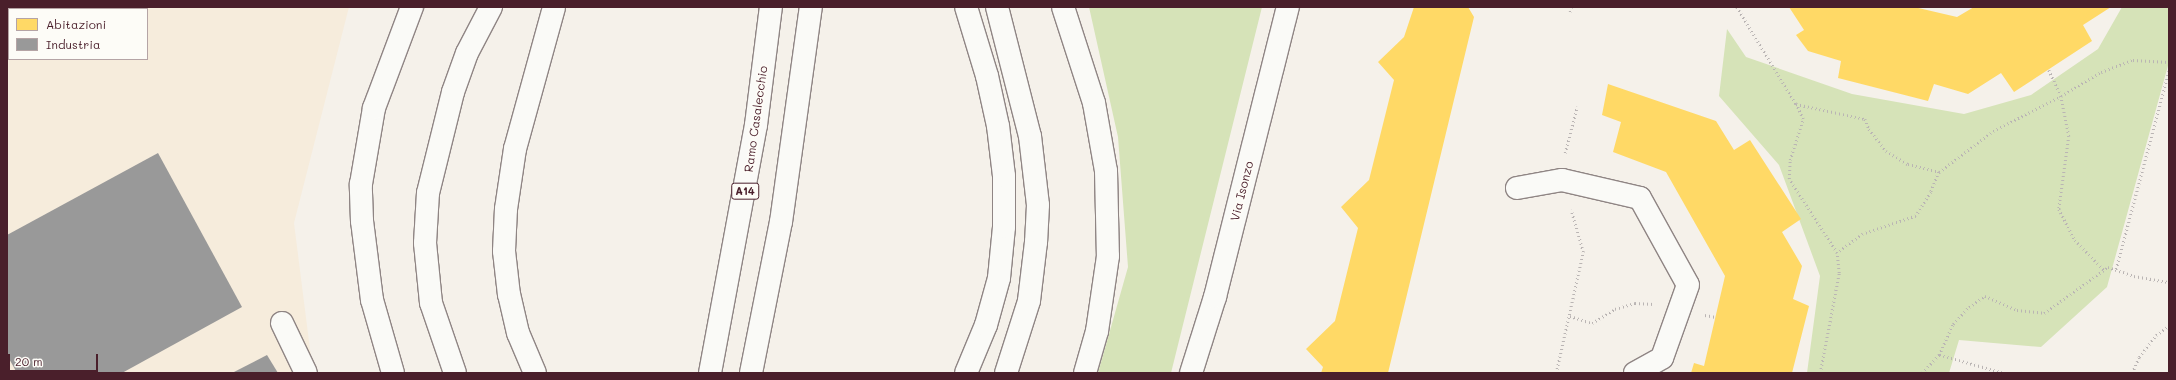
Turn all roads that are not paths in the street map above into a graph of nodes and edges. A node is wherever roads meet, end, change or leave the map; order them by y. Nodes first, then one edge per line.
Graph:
1 (412, 7) edge
2 (491, 7) edge
3 (554, 7) edge
4 (772, 7) edge
5 (811, 7) edge
6 (966, 7) edge
7 (997, 7) edge
8 (1063, 7) edge
9 (1288, 7) edge
10 (1517, 188) dead end
11 (282, 323) dead end
12 (306, 373) edge
13 (393, 373) edge
14 (455, 373) edge
15 (535, 373) edge
16 (710, 373) edge
17 (751, 373) edge
18 (966, 373) edge
19 (1006, 373) edge
20 (1085, 373) edge
21 (1192, 373) edge
22 (1635, 373) edge

1 - 13 main road
2 - 14 main road
3 - 15 main road
4 - 16 main road, Ramo Casalecchio / A14
5 - 17 main road
6 - 18 main road
7 - 19 main road
8 - 20 main road
9 - 21 main road, Via Isonzo
10 - 22 main road
11 - 12 main road

